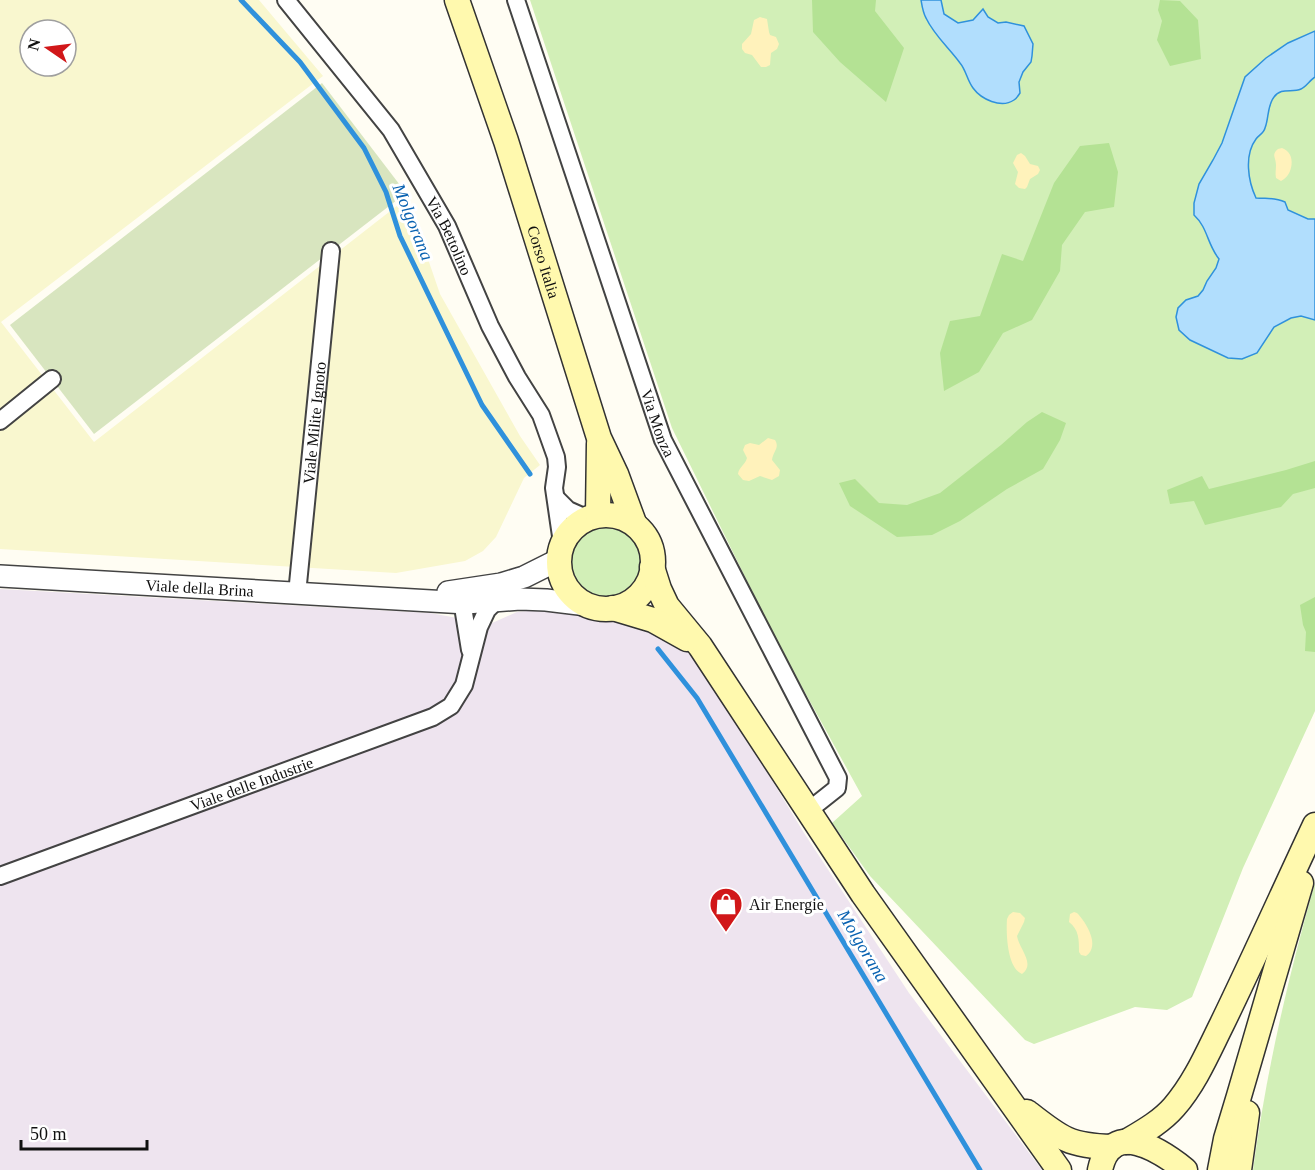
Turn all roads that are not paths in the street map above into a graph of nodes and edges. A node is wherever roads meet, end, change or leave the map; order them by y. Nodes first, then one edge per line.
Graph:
1 (286, 0) edge
2 (457, 0) edge
3 (516, 0) edge
4 (331, 251) dead end
5 (52, 379) dead end
6 (0, 421) edge
7 (599, 438) junction
8 (556, 498) junction
9 (592, 516) junction
10 (634, 523) junction
11 (560, 551) junction
12 (652, 567) junction
13 (0, 576) edge
14 (498, 593) junction
15 (297, 594) junction
16 (397, 599) junction
17 (466, 603) junction
18 (587, 605) junction
19 (613, 608) junction
20 (700, 646) junction
21 (471, 657) junction
22 (808, 811) junction
23 (1315, 825) edge
24 (1315, 837) edge
25 (0, 876) edge
26 (1264, 1012) junction
27 (1004, 1093) junction
28 (1119, 1144) junction
29 (1059, 1170) edge
30 (1100, 1170) edge
31 (1185, 1170) edge
32 (1220, 1170) edge
33 (1239, 1170) edge

1 - 8 street, Via Bettolino
2 - 7 main road, Corso Italia
3 - 22 street, Via Monza
4 - 15 street, Viale Milite Ignoto
5 - 6 street
7 - 9 main road
7 - 10 main road, Corso Italia
8 - 9 street
8 - 11 street, Via Bettolino
9 - 10 main road
9 - 11 main road
10 - 12 main road
11 - 14 street, Viale della Brina
11 - 18 main road
12 - 19 main road
12 - 20 main road
13 - 15 street, Viale della Brina
14 - 16 street, Viale della Brina
14 - 17 street, Viale della Brina
14 - 18 street, Viale della Brina
14 - 21 street, Viale delle Industrie
15 - 16 street, Viale della Brina
16 - 17 street, Viale della Brina
17 - 21 street, Viale delle Industrie
18 - 19 main road
19 - 20 main road
20 - 22 main road
21 - 25 street, Viale delle Industrie
22 - 27 main road
23 - 28 main road
24 - 26 main road
26 - 32 main road
26 - 33 main road
27 - 28 main road
27 - 29 main road
28 - 30 main road
28 - 31 main road

